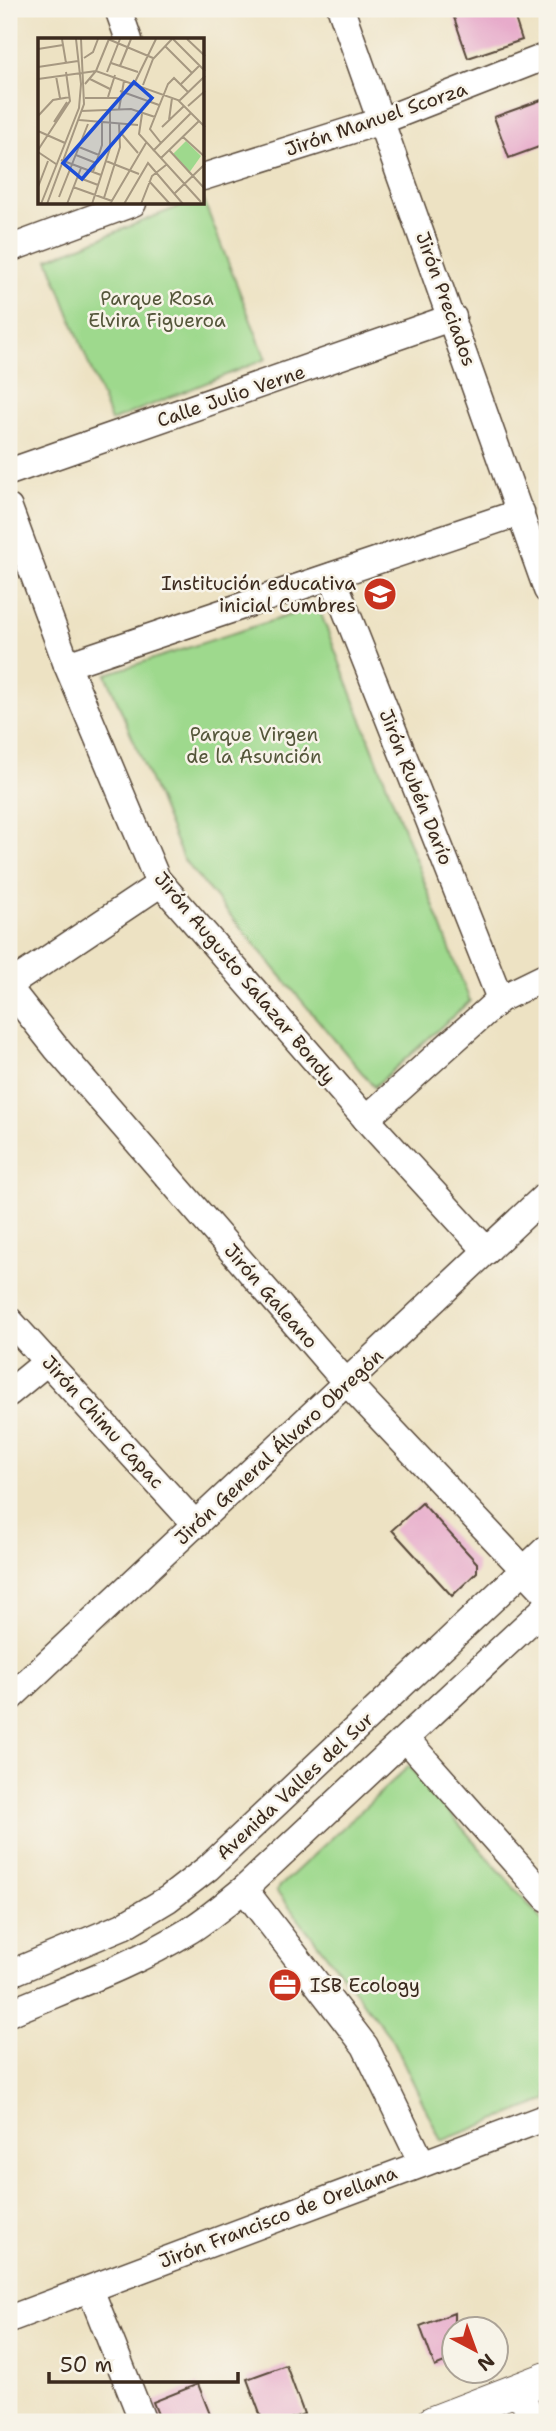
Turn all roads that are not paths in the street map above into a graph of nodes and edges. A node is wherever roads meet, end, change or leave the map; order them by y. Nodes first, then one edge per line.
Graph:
1 (118, 9) edge
2 (341, 9) edge
3 (128, 38) edge
4 (547, 56) edge
5 (381, 121) junction
6 (205, 176) edge
7 (128, 205) edge
8 (9, 249) edge
9 (453, 317) junction
10 (9, 472) edge
11 (9, 508) edge
12 (521, 512) junction
13 (332, 576) junction
14 (547, 590) edge
15 (67, 665) junction
16 (160, 884) junction
17 (547, 976) edge
18 (9, 986) edge
19 (500, 999) junction
20 (366, 1119) junction
21 (547, 1194) edge
22 (487, 1251) junction
23 (9, 1320) edge
24 (48, 1362) junction
25 (348, 1382) junction
26 (9, 1393) edge
27 (196, 1525) junction
28 (547, 1548) edge
29 (524, 1570) junction
30 (547, 1594) edge
31 (547, 1605) edge
32 (9, 1699) edge
33 (406, 1739) junction
34 (244, 1889) junction
35 (547, 1898) edge
36 (9, 1974) edge
37 (9, 2013) edge
38 (547, 2117) edge
39 (422, 2163) junction
40 (90, 2288) junction
41 (9, 2319) edge
42 (533, 2384) edge
43 (143, 2422) edge
44 (433, 2422) edge
45 (533, 2422) edge

1 - 3 street
2 - 5 street, Jirón Preciados
4 - 5 street, Jirón Manuel Scorza
5 - 6 street, Jirón Manuel Scorza
5 - 9 street, Jirón Preciados
7 - 8 street
9 - 10 street, Calle Julio Verne
9 - 12 street, Jirón Preciados
11 - 15 street, Jirón Augusto Salazar Bondy
12 - 13 street
12 - 14 street, Jirón Preciados
13 - 15 street
13 - 19 street, Jirón Rubén Darío
15 - 16 street, Jirón Augusto Salazar Bondy
16 - 18 street
16 - 20 street, Jirón Augusto Salazar Bondy
17 - 19 street
18 - 25 street, Jirón Galeano
19 - 20 street
20 - 22 street, Jirón Augusto Salazar Bondy
21 - 22 street, Jirón General Álvaro Obregón
22 - 25 street, Jirón General Álvaro Obregón
23 - 24 street, Jirón Chimu Capac
24 - 26 street
24 - 27 street, Jirón Chimu Capac
25 - 27 street, Jirón General Álvaro Obregón
25 - 29 street, Jirón Galeano
27 - 32 street, Jirón General Álvaro Obregón
28 - 29 street, Avenida Valles del Sur
29 - 30 street, Jirón Galeano
29 - 36 street, Avenida Valles del Sur
31 - 33 street
33 - 34 street
33 - 35 street
34 - 37 street
34 - 39 street
38 - 39 street, Jirón Francisco de Orellana
39 - 40 street, Jirón Francisco de Orellana
40 - 41 street, Jirón Francisco de Orellana
40 - 43 street
42 - 44 main road
42 - 45 street

